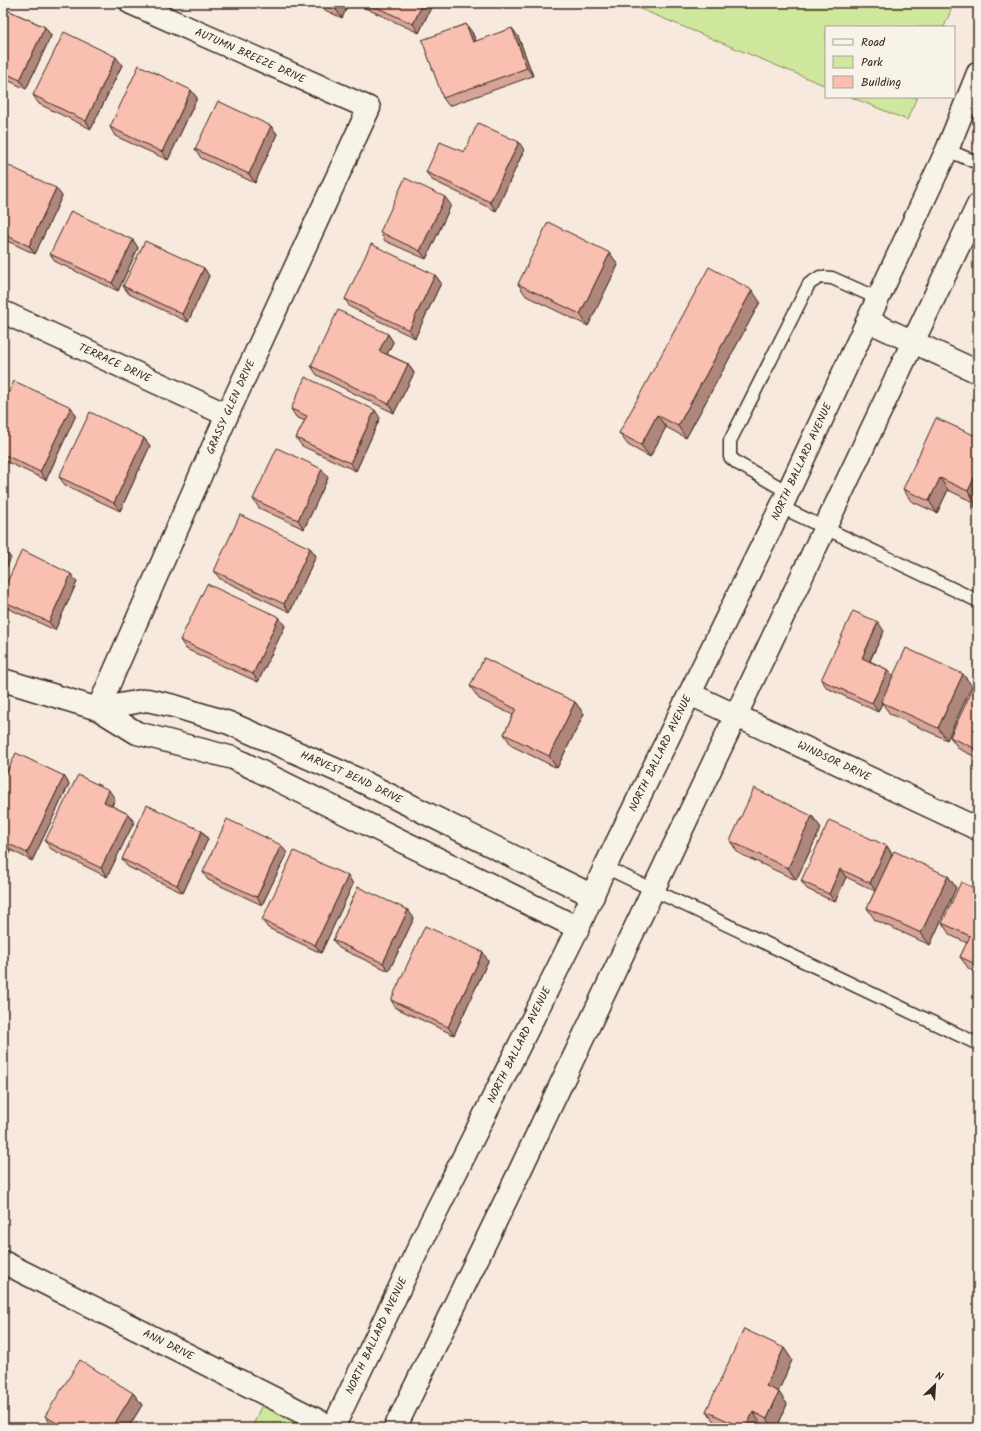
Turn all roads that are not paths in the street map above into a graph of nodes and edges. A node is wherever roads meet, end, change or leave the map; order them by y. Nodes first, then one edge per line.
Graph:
1 (138, 4) edge
2 (978, 73) edge
3 (369, 108) joint
4 (947, 150) junction
5 (978, 163) edge
6 (978, 205) edge
7 (879, 299) junction
8 (3, 312) edge
9 (868, 321) junction
10 (913, 342) junction
11 (978, 372) edge
12 (227, 416) junction
13 (784, 500) junction
14 (825, 528) junction
15 (978, 601) edge
16 (3, 680) edge
17 (690, 694) junction
18 (98, 709) junction
19 (737, 715) junction
20 (978, 829) edge
21 (605, 867) junction
22 (654, 889) junction
23 (593, 896) junction
24 (578, 928) junction
25 (978, 1044) edge
26 (3, 1262) edge
27 (333, 1428) edge
28 (395, 1428) edge

1 - 3 street, AUTUMN BREEZE DRIVE
2 - 4 street, NORTH BALLARD AVENUE
3 - 12 street, GRASSY GLEN DRIVE
4 - 5 lane
4 - 7 street, NORTH BALLARD AVENUE
6 - 10 street
7 - 9 street, NORTH BALLARD AVENUE
7 - 13 lane
8 - 12 street, TERRACE DRIVE
9 - 10 street
9 - 13 street, NORTH BALLARD AVENUE
10 - 11 street
10 - 14 street
12 - 18 street, GRASSY GLEN DRIVE
13 - 14 lane
13 - 17 street, NORTH BALLARD AVENUE
14 - 15 lane
14 - 19 street
16 - 18 street, HARVEST BEND DRIVE
17 - 19 street, WINDSOR DRIVE
17 - 21 street, NORTH BALLARD AVENUE
18 - 23 street, HARVEST BEND DRIVE
18 - 24 street, HARVEST BEND DRIVE
19 - 20 street, WINDSOR DRIVE
19 - 22 street
21 - 22 lane
21 - 23 street, NORTH BALLARD AVENUE
22 - 25 lane
22 - 28 street
23 - 24 street, NORTH BALLARD AVENUE
24 - 27 street, NORTH BALLARD AVENUE
26 - 27 street, ANN DRIVE

